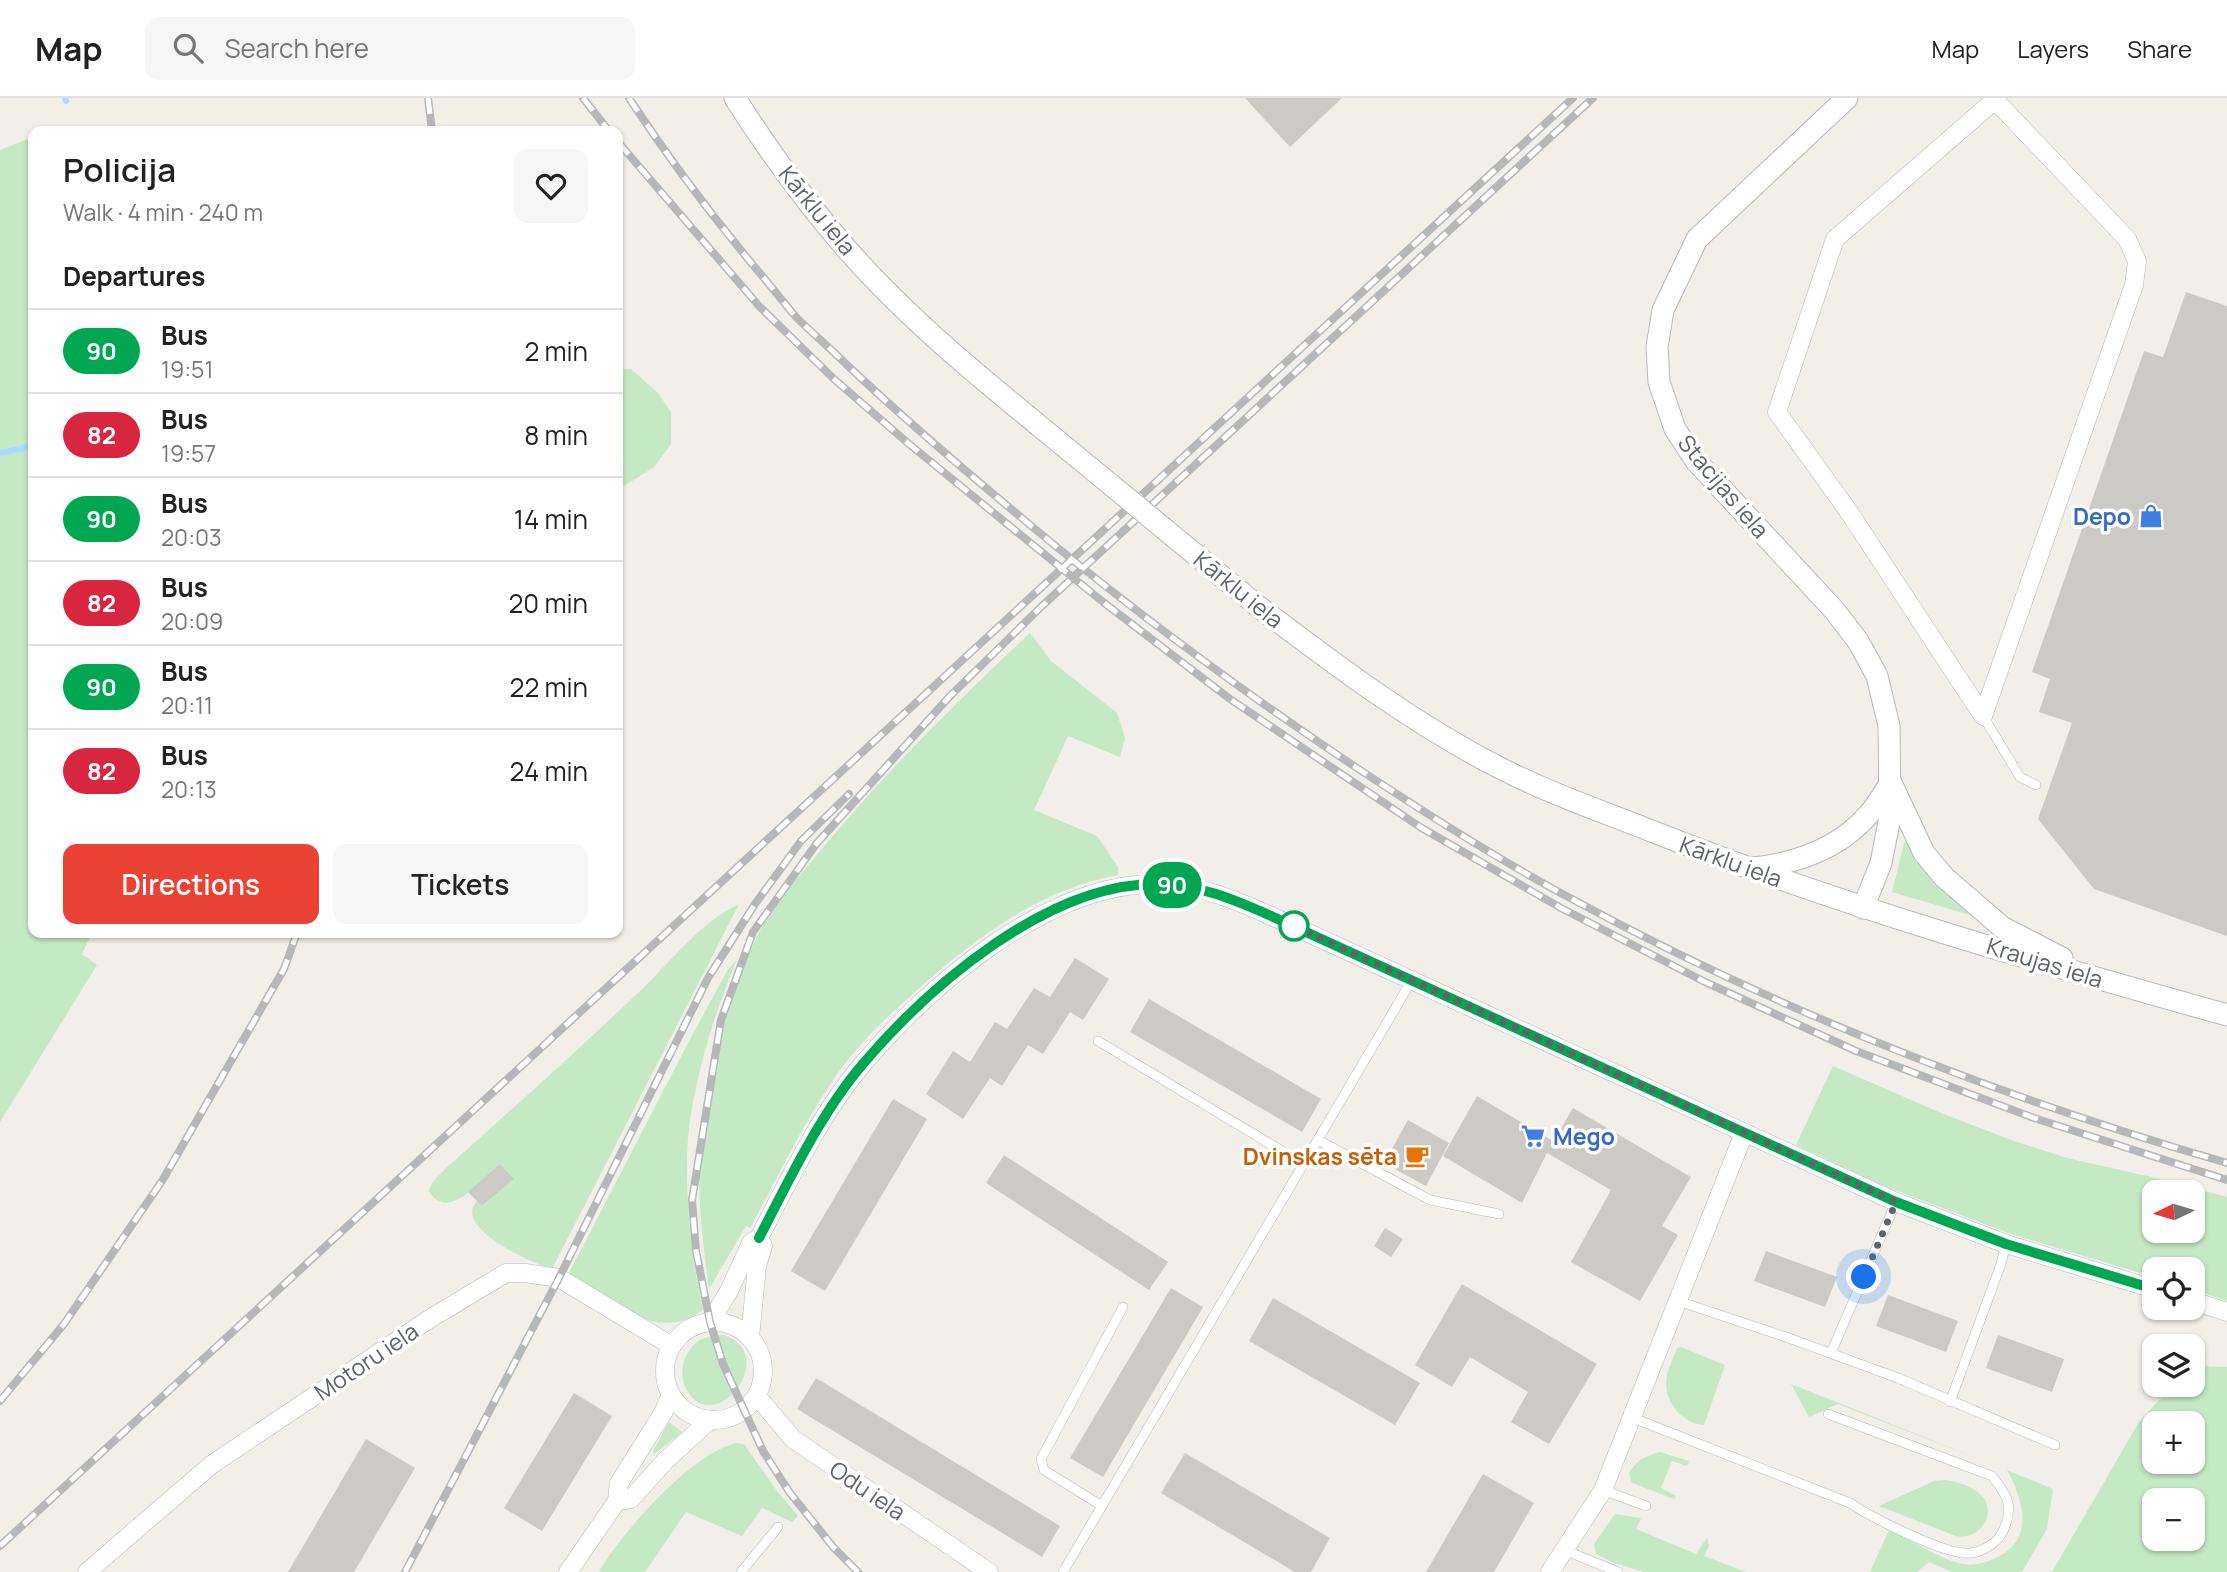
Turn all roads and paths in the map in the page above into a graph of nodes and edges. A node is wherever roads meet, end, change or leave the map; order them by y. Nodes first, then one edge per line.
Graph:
1 (735, 98) edge
2 (1847, 98) edge
3 (1994, 99) edge
4 (1983, 716) junction
5 (1891, 782) junction
6 (2036, 785) dead end
7 (1746, 869) junction
8 (1863, 908) junction
9 (1412, 980) junction
10 (2107, 981) junction
11 (2227, 1015) edge
12 (1098, 1041) dead end
13 (1744, 1133) junction
14 (1318, 1140) junction
15 (1304, 1164) junction
16 (1896, 1202) junction
17 (1499, 1214) dead end
18 (759, 1238) junction
19 (2006, 1244) junction
20 (2142, 1285) edge
21 (1678, 1301) junction
22 (2205, 1305) edge
23 (1123, 1307) dead end
24 (2227, 1312) edge
25 (710, 1322) junction
26 (750, 1337) junction
27 (673, 1346) junction
28 (1831, 1353) junction
29 (671, 1395) junction
30 (757, 1396) junction
31 (1950, 1402) junction
32 (1828, 1414) dead end
33 (1633, 1418) junction
34 (709, 1420) junction
35 (2055, 1445) dead end
36 (1603, 1490) junction
37 (617, 1502) junction
38 (1102, 1506) junction
39 (1646, 1506) dead end
40 (778, 1527) dead end
41 (1564, 1550) junction
42 (87, 1572) edge
43 (568, 1572) edge
44 (741, 1572) edge
45 (989, 1572) edge
46 (1063, 1572) edge
47 (1550, 1572) edge
48 (1618, 1572) edge

1 - 7 street, Kārklu iela, bridge
2 - 5 street, Stacijas iela
3 - 4 street
3 - 4 street
4 - 6 lane
5 - 7 street
5 - 8 street, Stacijas iela
5 - 10 street
7 - 8 street, Kārklu iela
8 - 10 street, Kraujas iela
9 - 13 street
9 - 14 lane
9 - 18 street
10 - 11 street, Kraujas iela
12 - 15 lane
13 - 16 street
13 - 21 street
14 - 15 lane
14 - 17 lane
15 - 38 lane
16 - 19 street
16 - 28 lane
18 - 25 street
18 - 26 street
19 - 20 street
19 - 31 lane
21 - 28 lane
21 - 33 street
22 - 24 street
23 - 38 lane
25 - 26 street
25 - 27 street
26 - 30 street
27 - 29 street
27 - 42 street, Motoru iela
28 - 31 lane
29 - 34 street
29 - 37 street
30 - 34 street
30 - 45 street, Odu iela
31 - 35 lane
32 - 33 lane
33 - 36 street
34 - 37 street
36 - 39 lane
36 - 41 street
37 - 43 street
38 - 46 lane
40 - 44 lane
41 - 47 street
41 - 48 lane

